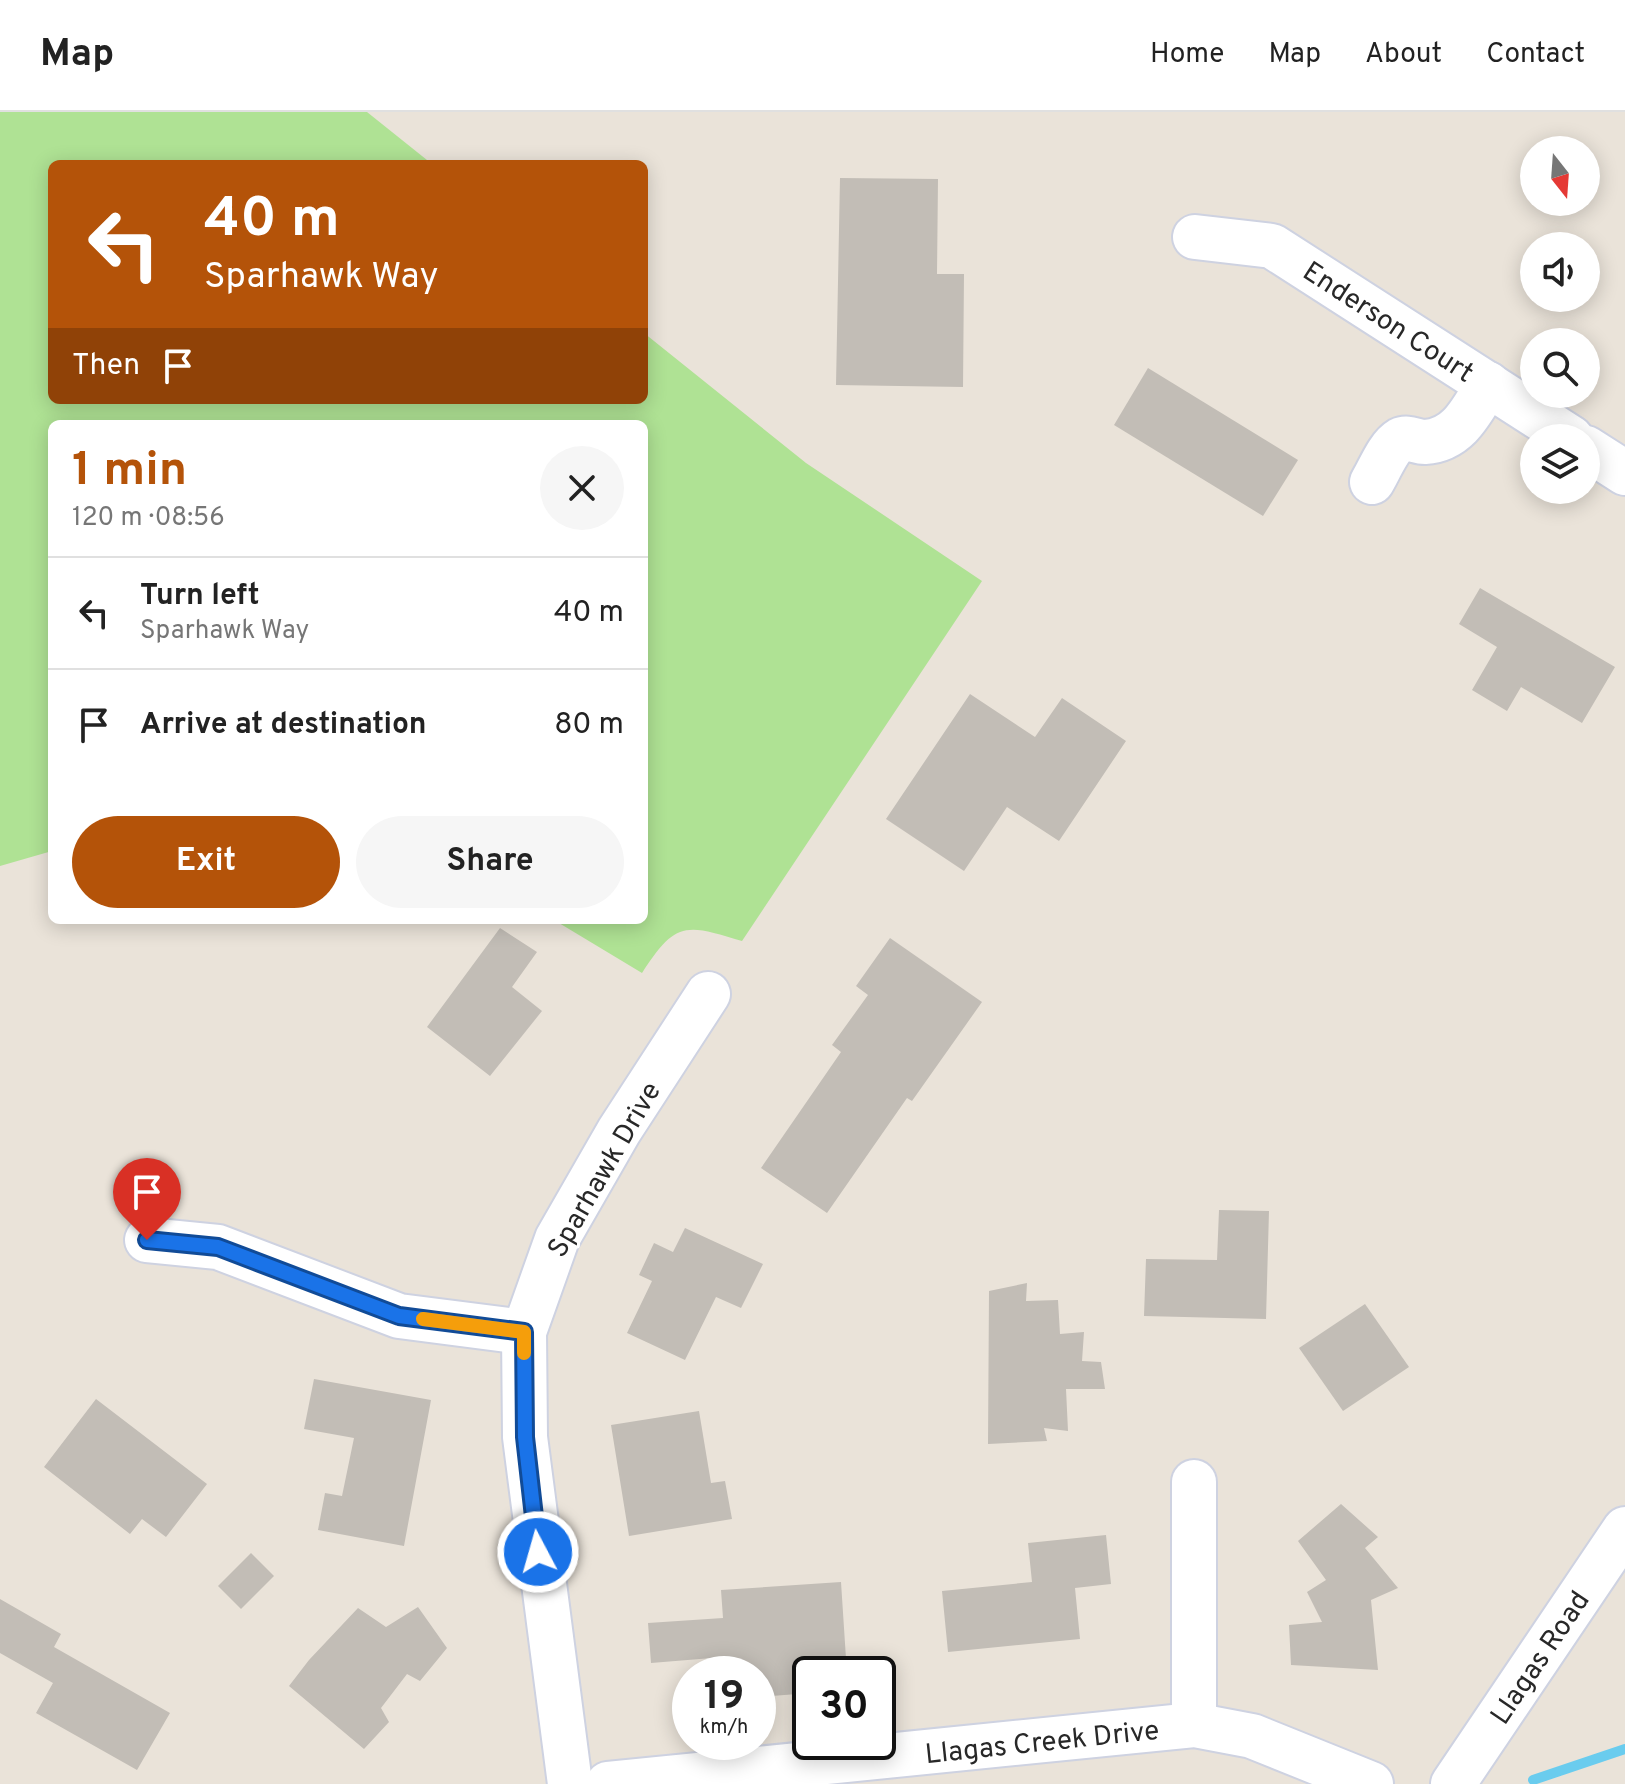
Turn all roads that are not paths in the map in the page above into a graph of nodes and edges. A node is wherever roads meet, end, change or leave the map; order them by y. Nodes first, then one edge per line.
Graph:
1 (1195, 237) dead end
2 (1488, 384) junction
3 (1549, 424) edge
4 (1600, 457) edge
5 (1625, 473) edge
6 (1372, 482) dead end
7 (708, 994) dead end
8 (147, 1240) dead end
9 (524, 1332) junction
10 (1194, 1482) dead end
11 (1625, 1529) edge
12 (1194, 1725) junction
13 (570, 1784) edge
14 (608, 1784) edge
15 (1371, 1784) edge
16 (1453, 1784) edge

1 - 2 street, Enderson Court
2 - 3 street, Enderson Court
2 - 6 street
4 - 5 street
7 - 9 street, Sparhawk Drive
8 - 9 street
9 - 13 street, Sparhawk Drive
10 - 12 street
11 - 16 street, Llagas Road
12 - 14 street, Llagas Creek Drive
12 - 15 street, Llagas Creek Drive

